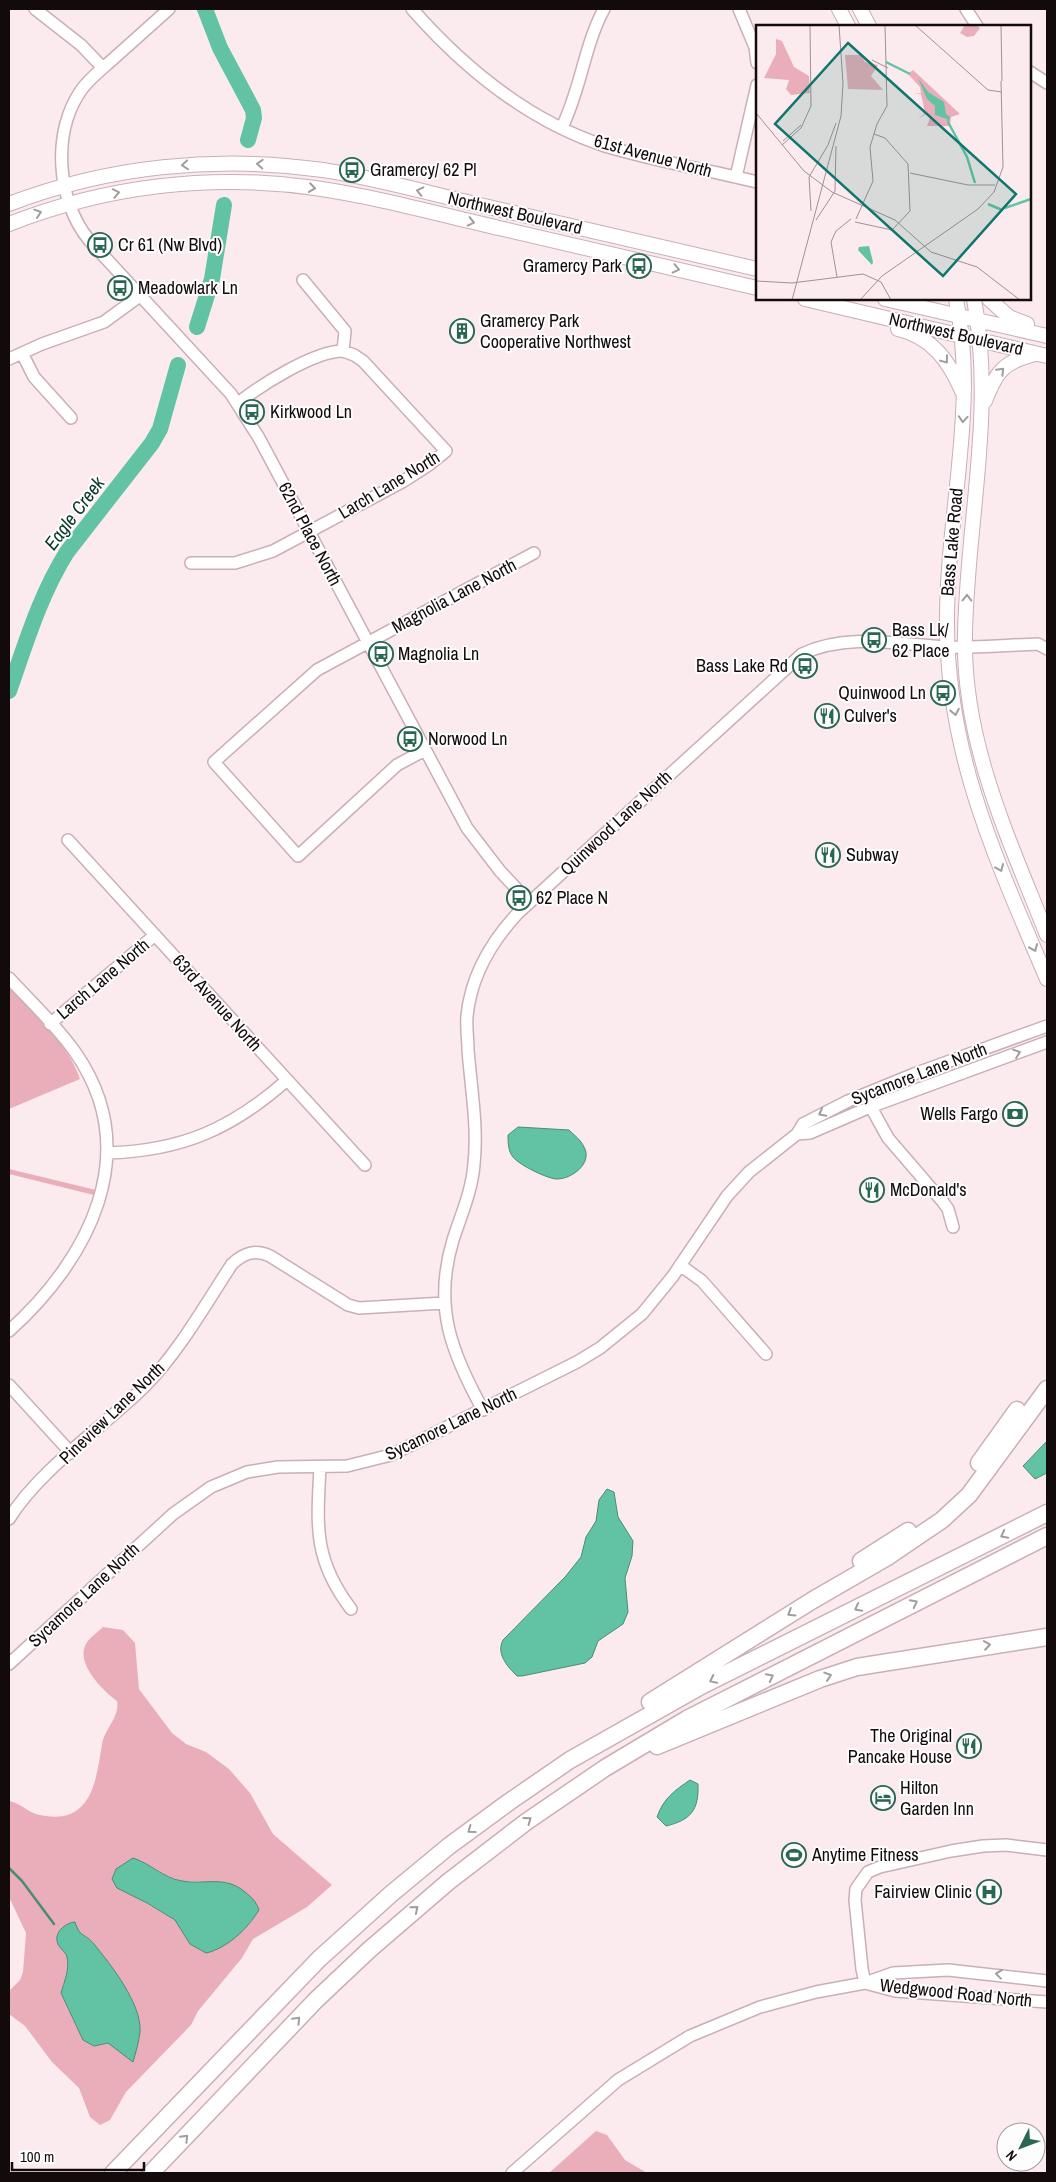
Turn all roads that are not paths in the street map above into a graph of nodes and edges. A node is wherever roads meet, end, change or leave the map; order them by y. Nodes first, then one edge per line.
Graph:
1 (35, 9) edge
2 (169, 9) edge
3 (412, 9) edge
4 (604, 9) edge
5 (739, 9) edge
6 (839, 9) edge
7 (860, 9) edge
8 (966, 9) edge
9 (847, 25) edge
10 (868, 25) edge
11 (976, 25) edge
12 (756, 58) edge
13 (103, 68) junction
14 (1031, 73) edge
15 (1047, 83) edge
16 (756, 89) edge
17 (562, 127) junction
18 (736, 178) junction
19 (756, 182) edge
20 (64, 186) junction
21 (9, 204) edge
22 (68, 204) junction
23 (9, 224) edge
24 (544, 239) junction
25 (705, 258) junction
26 (756, 269) edge
27 (303, 280) dead end
28 (756, 288) edge
29 (141, 295) junction
30 (808, 300) edge
31 (811, 300) edge
32 (894, 300) edge
33 (956, 300) edge
34 (974, 300) edge
35 (989, 300) edge
36 (959, 316) junction
37 (978, 320) junction
38 (1047, 329) edge
39 (962, 336) junction
40 (1047, 336) edge
41 (980, 340) junction
42 (343, 351) junction
43 (22, 353) junction
44 (1042, 355) edge
45 (9, 359) edge
46 (964, 396) junction
47 (238, 403) junction
48 (983, 407) junction
49 (72, 418) dead end
50 (309, 532) junction
51 (534, 553) dead end
52 (191, 564) dead end
53 (368, 642) junction
54 (947, 647) junction
55 (965, 647) junction
56 (1047, 649) edge
57 (425, 750) junction
58 (68, 840) dead end
59 (529, 902) junction
60 (155, 935) junction
61 (1047, 935) edge
62 (9, 978) edge
63 (1047, 979) edge
64 (50, 1024) junction
65 (1047, 1026) edge
66 (1047, 1042) edge
67 (287, 1080) junction
68 (865, 1094) junction
69 (870, 1107) junction
70 (797, 1134) junction
71 (107, 1153) junction
72 (365, 1165) dead end
73 (953, 1227) dead end
74 (680, 1265) junction
75 (444, 1303) junction
76 (9, 1331) edge
77 (766, 1354) dead end
78 (1047, 1384) edge
79 (9, 1385) edge
80 (1047, 1389) edge
81 (483, 1410) junction
82 (71, 1453) junction
83 (320, 1467) junction
84 (1047, 1513) edge
85 (9, 1519) edge
86 (1047, 1536) edge
87 (813, 1600) junction
88 (351, 1609) dead end
89 (1047, 1637) edge
90 (9, 1664) edge
91 (605, 1768) junction
92 (494, 1813) junction
93 (1047, 1850) edge
94 (1047, 1981) edge
95 (865, 1983) junction
96 (1047, 2002) edge
97 (113, 2173) edge
98 (151, 2173) edge
99 (512, 2173) edge

1 - 13 street
2 - 13 street, 62nd Place North
3 - 17 street, 61st Avenue North
4 - 17 street
5 - 12 street
6 - 9 main road
7 - 10 main road
8 - 11 street
13 - 20 street, 62nd Place North
14 - 15 street
16 - 18 street
17 - 18 street, 61st Avenue North
18 - 19 street, 61st Avenue North
20 - 21 main road, Northwest Boulevard
20 - 22 street, 62nd Place North
25 -> 20 main road, Northwest Boulevard
23 -> 22 main road, Northwest Boulevard
22 -> 24 main road, Northwest Boulevard
22 - 29 street, 62nd Place North
24 - 25 main road
24 -> 28 main road, Northwest Boulevard
25 - 26 main road, Northwest Boulevard
27 - 42 street
29 - 43 street
29 - 47 street, 62nd Place North
30 -> 46 main road
31 - 39 main road, Northwest Boulevard
32 - 36 main road, Northwest Boulevard
33 - 36 main road, Bass Lake Road
34 - 37 main road, Bass Lake Road
35 - 38 main road
36 - 37 main road, Northwest Boulevard
36 - 39 main road, Bass Lake Road
37 - 40 main road, Northwest Boulevard
37 - 41 main road, Bass Lake Road
39 - 41 main road, Northwest Boulevard
39 - 46 main road, Bass Lake Road
41 - 44 main road, Northwest Boulevard
41 - 48 main road, Bass Lake Road
42 - 47 street
42 - 50 street, Larch Lane North
43 - 45 street
43 - 49 street
48 -> 44 main road
46 -> 54 main road, Bass Lake Road
47 - 50 street, 62nd Place North
55 -> 48 main road, Bass Lake Road
50 - 52 street, Larch Lane North
50 - 53 street, 62nd Place North
51 - 53 street, Magnolia Lane North
53 - 57 street, 62nd Place North
53 - 57 street, Magnolia Lane North
54 - 55 street, Quinwood Lane North
54 - 59 street, Quinwood Lane North
54 -> 63 main road, Bass Lake Road
55 - 56 street, Quinwood Lane North
55 - 61 main road, Bass Lake Road
57 - 59 street, 62nd Place North
58 - 60 street, 63rd Avenue North
59 - 75 street, Quinwood Lane North
60 - 64 street, Larch Lane North
60 - 67 street, 63rd Avenue North
62 - 64 street
64 - 71 street
65 - 68 street, Sycamore Lane North
69 -> 66 street, Sycamore Lane North
67 - 71 street
67 - 72 street, 63rd Avenue North
68 - 69 street
68 -> 70 street, Sycamore Lane North
69 - 70 street, Sycamore Lane North
69 - 73 street
70 - 74 street, Sycamore Lane North
71 - 76 street
74 - 77 street
74 - 81 street, Sycamore Lane North
75 - 81 street, Quinwood Lane North
75 - 82 street, Pineview Lane North
78 - 87 highway
79 - 82 street
80 - 87 highway
81 - 83 street, Sycamore Lane North
82 - 85 street, Pineview Lane North
83 - 88 street
83 - 90 street, Sycamore Lane North
84 -> 92 highway
91 -> 86 highway
87 -> 92 highway
91 -> 89 highway
98 -> 91 highway
92 -> 97 highway
93 - 95 street
94 -> 95 street, Wedgwood Road North
95 - 96 street, Wedgwood Road North
95 - 99 street, Wedgwood Road North

